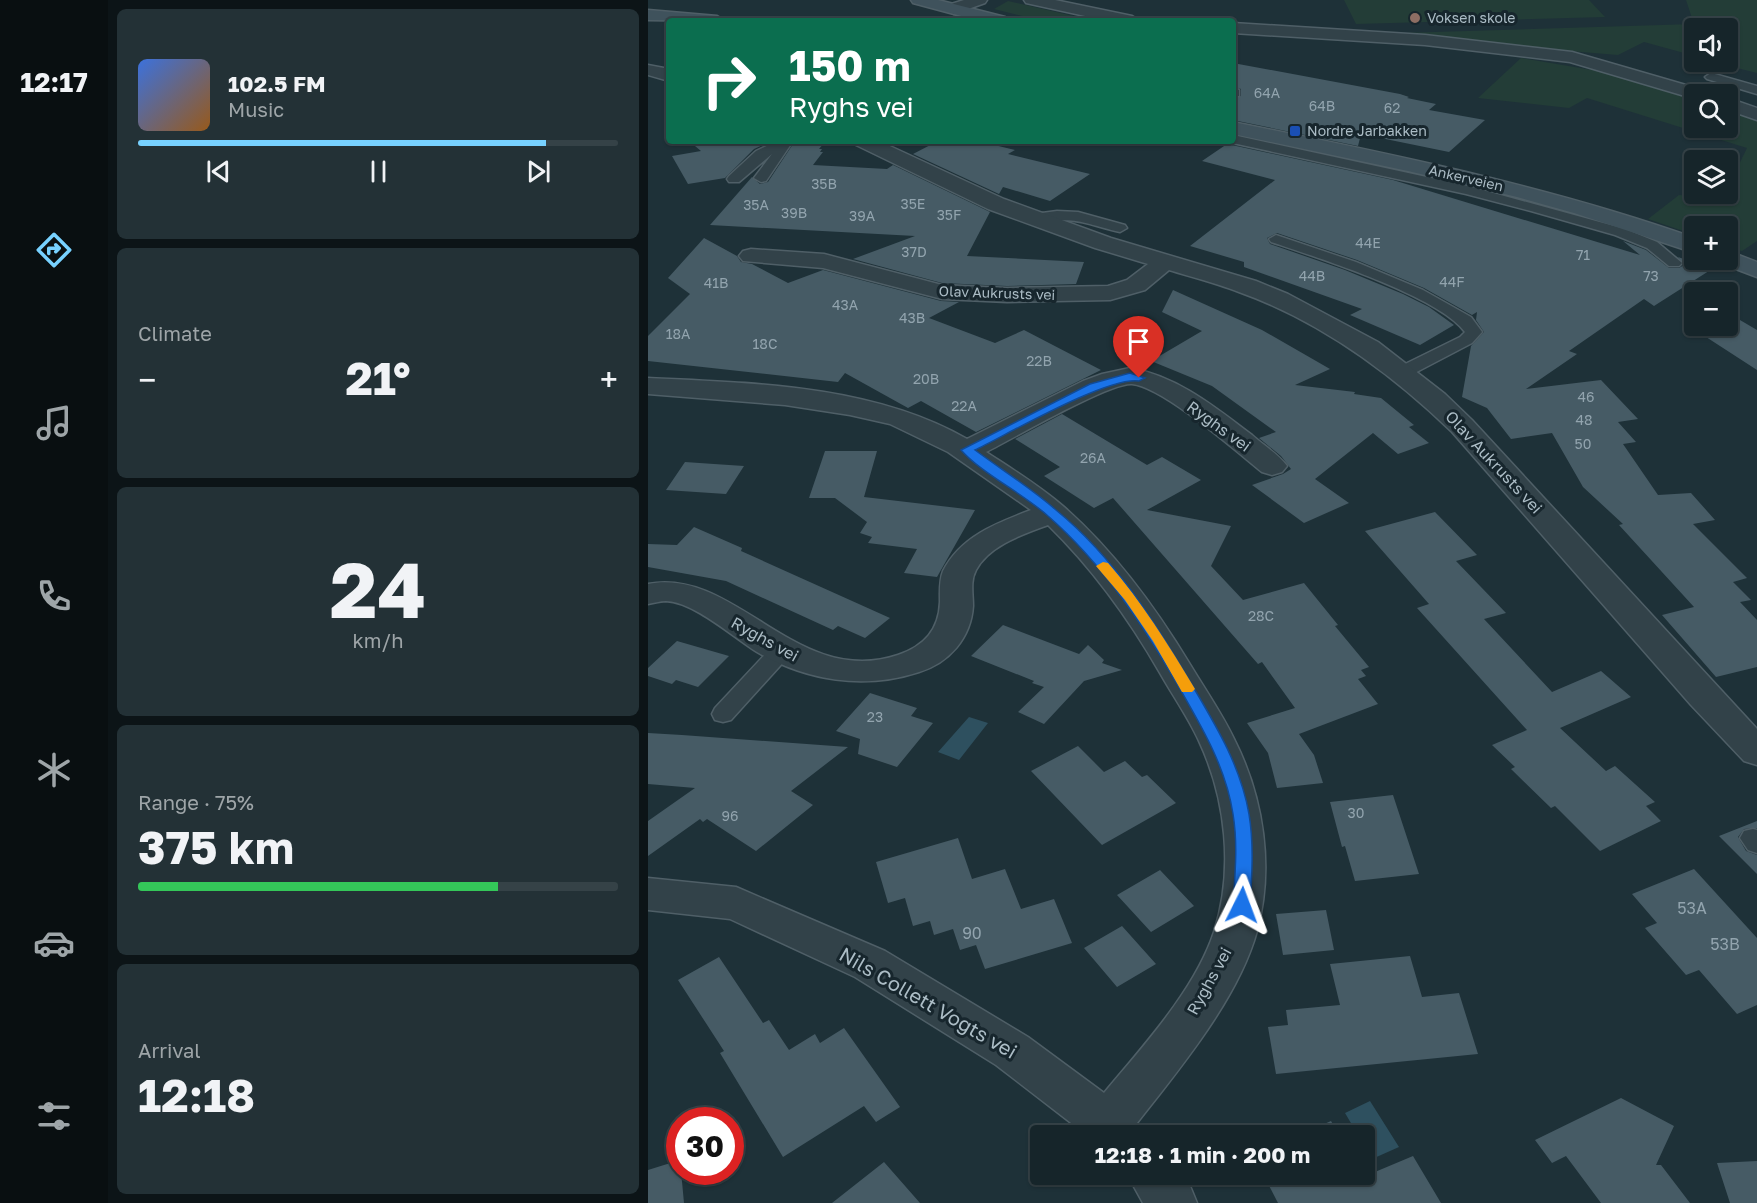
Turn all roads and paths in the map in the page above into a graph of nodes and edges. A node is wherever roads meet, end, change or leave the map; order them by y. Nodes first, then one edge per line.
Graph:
1 (919, 0) edge
2 (979, 0) edge
3 (1032, 0) edge
4 (954, 9) junction
5 (648, 15) edge
6 (682, 18) edge
7 (983, 18) edge
8 (1118, 18) edge
9 (1236, 28) edge
10 (648, 70) edge
11 (666, 74) edge
12 (1702, 84) edge
13 (1684, 90) edge
14 (1757, 90) edge
15 (1738, 107) edge
16 (1757, 114) edge
17 (1236, 129) edge
18 (1236, 140) edge
19 (782, 144) edge
20 (785, 144) edge
21 (869, 144) edge
22 (761, 178) dead end
23 (734, 179) dead end
24 (1037, 220) junction
25 (1120, 228) dead end
26 (1276, 239) dead end
27 (1684, 243) edge
28 (751, 256) dead end
29 (1166, 261) junction
30 (1738, 262) edge
31 (1674, 263) dead end
32 (1757, 270) edge
33 (1401, 373) junction
34 (648, 386) edge
35 (967, 450) junction
36 (1272, 466) dead end
37 (1052, 513) junction
38 (648, 594) edge
39 (781, 651) junction
40 (723, 714) dead end
41 (1757, 752) edge
42 (648, 894) edge
43 (1109, 1125) edge
44 (1117, 1125) edge
45 (1159, 1185) edge
46 (1172, 1203) edge

1 - 4 main road
2 - 4 street
3 - 8 street
4 - 7 main road
5 - 6 main road
9 - 13 street
10 - 11 street
12 - 14 lane
15 - 16 street
17 - 27 main road, Ankerveien
18 - 31 lane
19 - 23 lane
20 - 22 lane
21 - 24 street, Olav Aukrusts vei
24 - 25 lane
24 - 29 street, Olav Aukrusts vei
26 - 33 lane
28 - 29 street, Olav Aukrusts vei
29 - 33 street, Olav Aukrusts vei
30 - 32 main road
33 - 41 street, Olav Aukrusts vei
34 - 35 street, Ryghs vei
35 - 36 street, Ryghs vei
35 - 37 street, Ryghs vei
37 - 39 street, Ryghs vei
37 - 44 street, Ryghs vei
38 - 39 street, Ryghs vei
39 - 40 lane
42 - 43 street, Nils Collett Vogts vei
45 - 46 street

